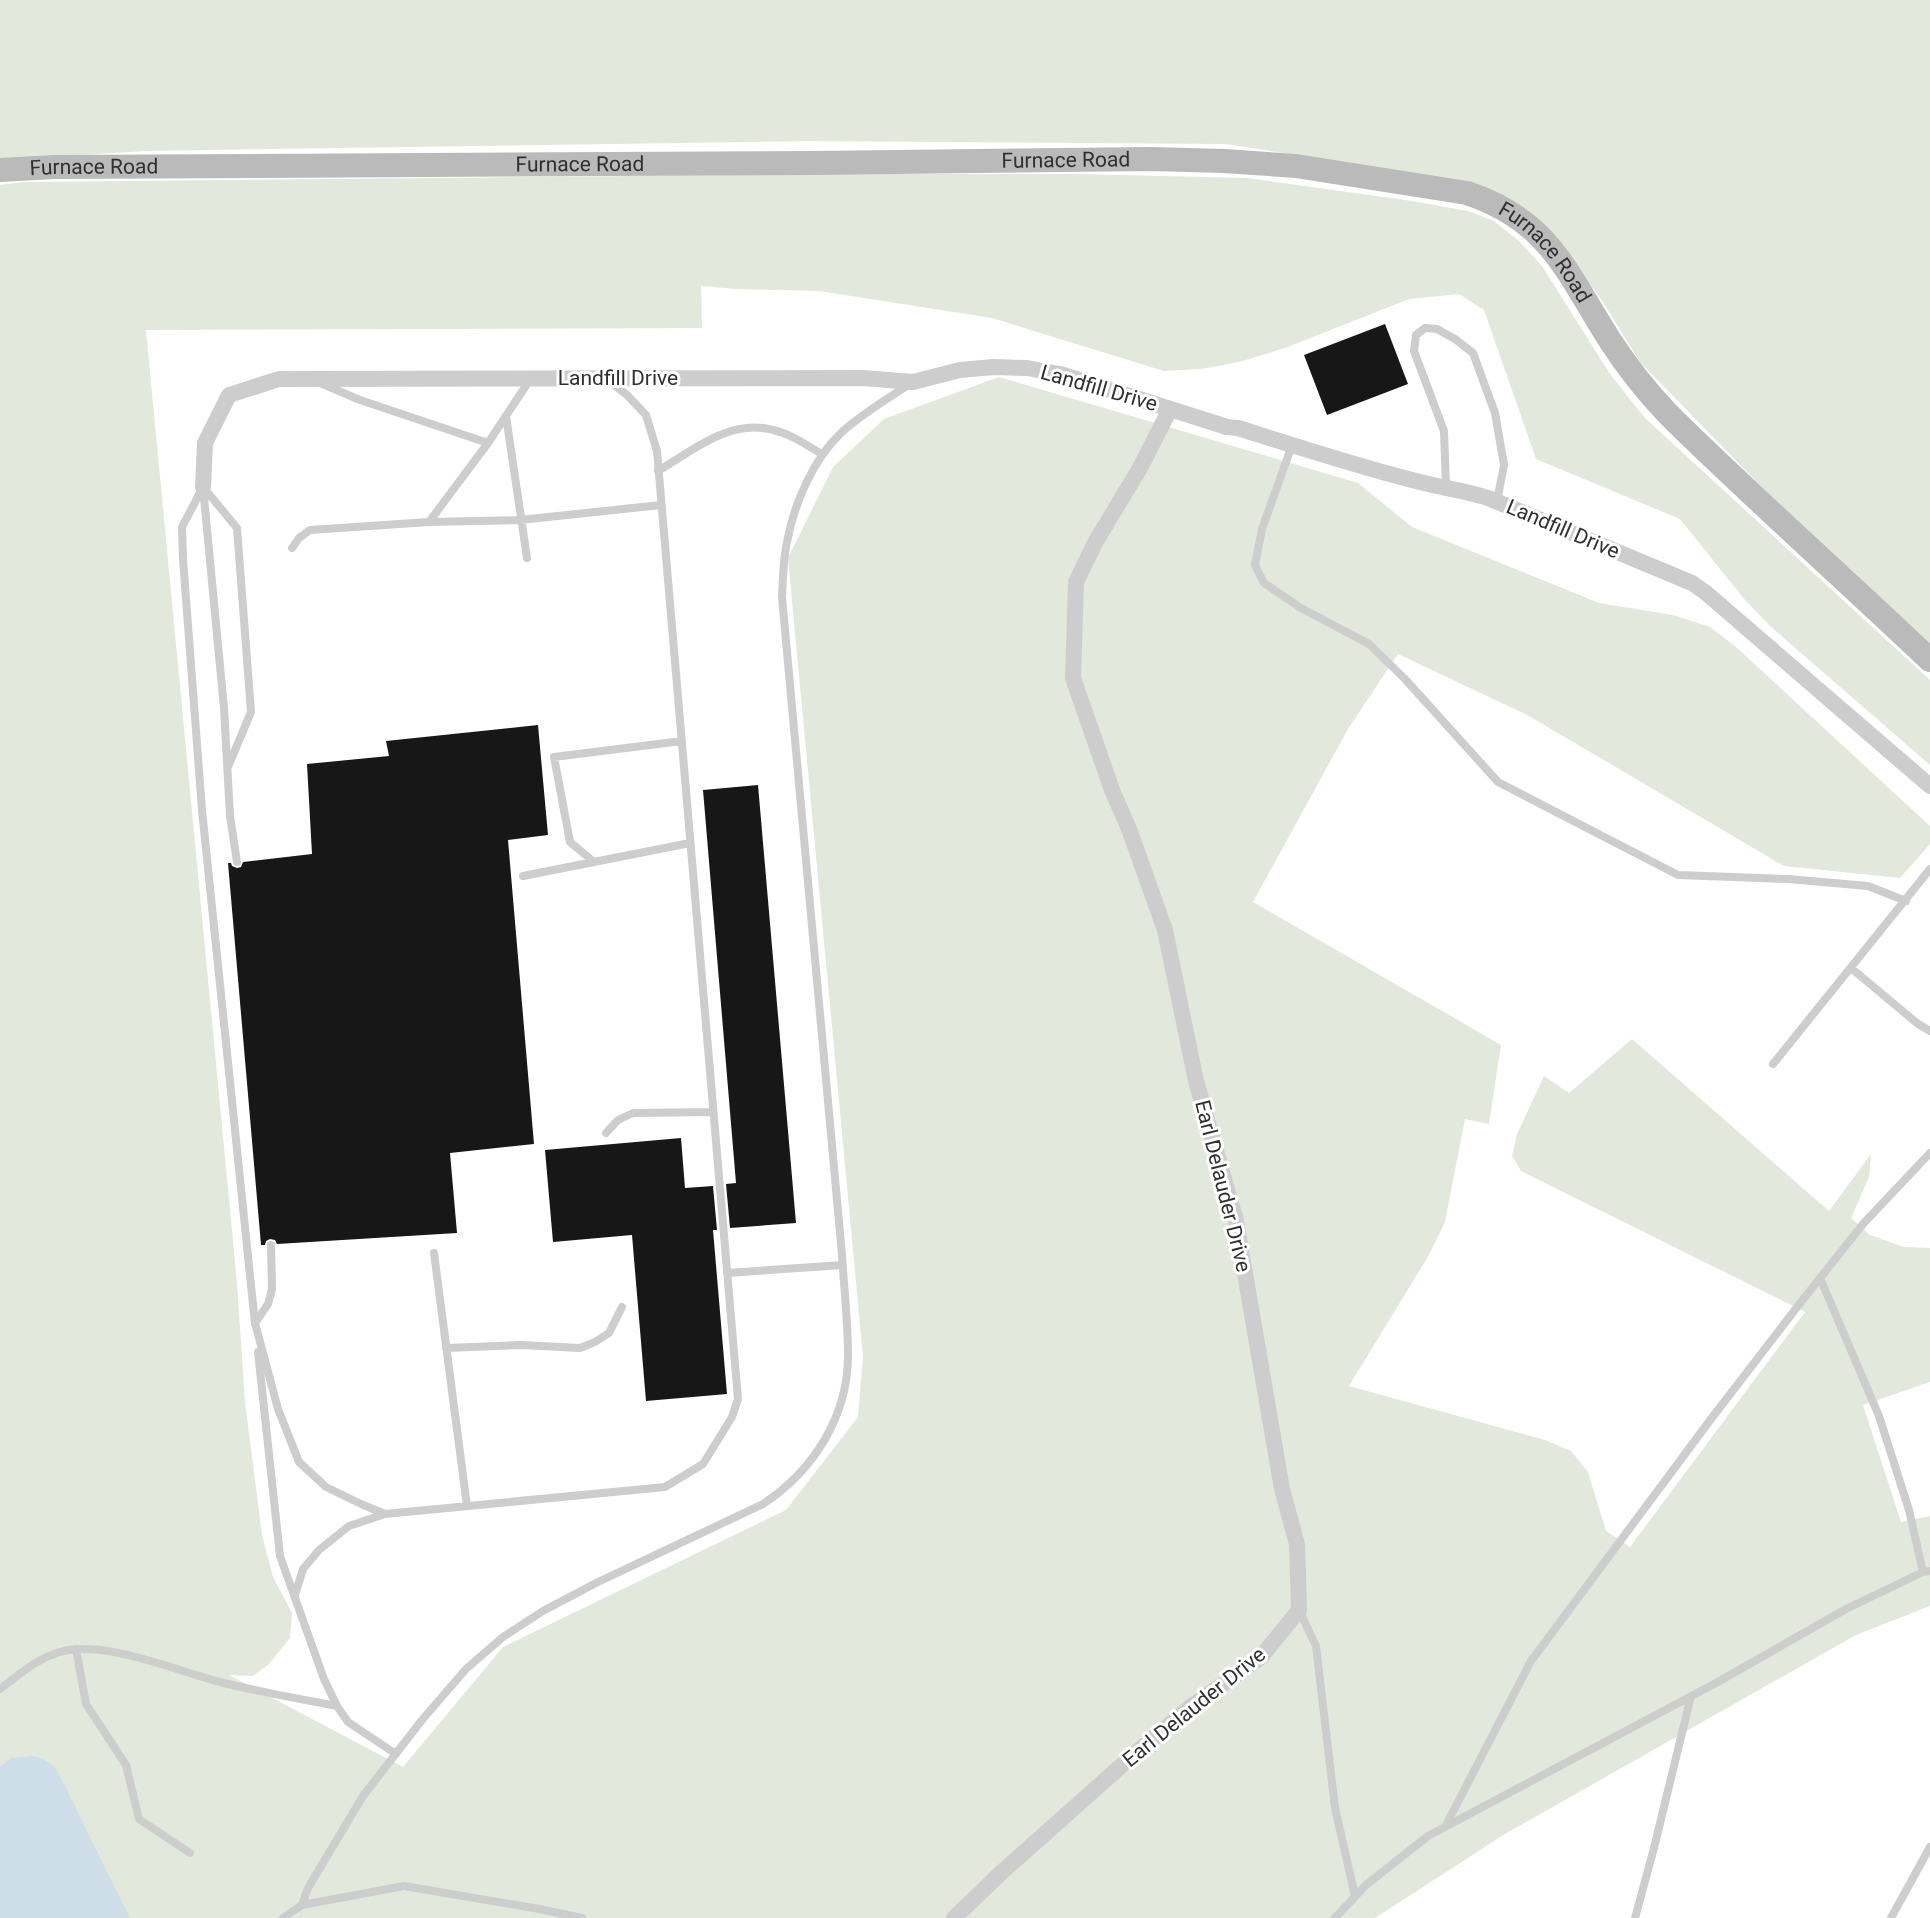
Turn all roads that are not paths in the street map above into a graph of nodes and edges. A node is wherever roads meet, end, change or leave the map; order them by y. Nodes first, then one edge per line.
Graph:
1 (0, 170) edge
2 (531, 377) junction
3 (606, 378) junction
4 (310, 379) junction
5 (913, 382) junction
6 (1170, 409) junction
7 (506, 416) junction
8 (488, 443) junction
9 (1292, 445) junction
10 (822, 454) junction
11 (658, 471) junction
12 (202, 487) junction
13 (1446, 487) junction
14 (1497, 501) junction
15 (661, 505) junction
16 (520, 520) junction
17 (429, 522) junction
18 (292, 548) dead end
19 (527, 558) dead end
20 (1930, 660) edge
21 (682, 741) junction
22 (227, 770) junction
23 (1930, 786) edge
24 (690, 843) junction
25 (237, 862) dead end
26 (594, 862) junction
27 (1930, 869) edge
28 (523, 876) dead end
29 (1906, 901) junction
30 (1851, 968) junction
31 (1930, 1031) edge
32 (1773, 1064) dead end
33 (713, 1112) junction
34 (606, 1133) dead end
35 (1930, 1153) edge
36 (271, 1245) dead end
37 (434, 1253) dead end
38 (842, 1265) junction
39 (727, 1273) junction
40 (1820, 1278) junction
41 (622, 1307) dead end
42 (255, 1323) junction
43 (446, 1348) junction
44 (467, 1506) junction
45 (385, 1514) junction
46 (1926, 1571) edge
47 (294, 1595) junction
48 (1299, 1610) junction
49 (76, 1649) junction
50 (0, 1689) edge
51 (1691, 1696) junction
52 (337, 1706) junction
53 (396, 1754) junction
54 (1445, 1827) junction
55 (1930, 1847) edge
56 (190, 1853) dead end
57 (1355, 1896) junction
58 (302, 1905) junction
59 (283, 1918) edge
60 (582, 1918) edge
61 (954, 1918) edge
62 (1335, 1918) edge
63 (1635, 1918) edge
64 (1891, 1918) edge

1 - 20 main road, Furnace Road
2 - 3 street, Landfill Drive
2 - 4 street, Landfill Drive
2 - 7 lane
3 - 5 street, Landfill Drive
3 - 11 lane
4 - 8 lane
4 - 12 street, Landfill Drive
5 - 6 street, Landfill Drive
5 - 10 lane
6 - 9 street, Landfill Drive
6 - 48 street, Earl Delauder Drive
7 - 8 lane
7 - 16 lane
8 - 17 lane
9 - 13 street, Landfill Drive
9 - 29 lane
10 - 11 lane
10 - 38 lane
11 - 15 lane
12 - 22 lane
12 - 22 lane
12 - 42 lane
13 - 14 street, Landfill Drive
13 - 14 lane
14 - 23 street, Landfill Drive
15 - 16 lane
15 - 21 lane
16 - 17 lane
16 - 19 lane
17 - 18 lane
21 - 24 lane
21 - 26 lane
22 - 25 lane
24 - 26 lane
24 - 33 lane
26 - 28 lane
27 - 29 lane
29 - 30 lane
30 - 31 lane
30 - 32 lane
33 - 34 lane
33 - 39 lane
35 - 40 lane
36 - 42 lane
37 - 43 lane
38 - 39 lane
38 - 53 lane
39 - 44 lane
40 - 46 lane
40 - 54 lane
41 - 43 lane
42 - 45 lane
42 - 47 lane
43 - 44 lane
44 - 45 lane
45 - 47 lane
46 - 51 lane
47 - 52 lane
48 - 57 lane
48 - 61 street, Earl Delauder Drive
49 - 50 lane
49 - 52 lane
49 - 56 lane
51 - 54 lane
51 - 63 lane
52 - 53 lane
53 - 58 lane
54 - 57 lane
55 - 64 lane
57 - 62 lane
58 - 59 lane
58 - 60 lane

